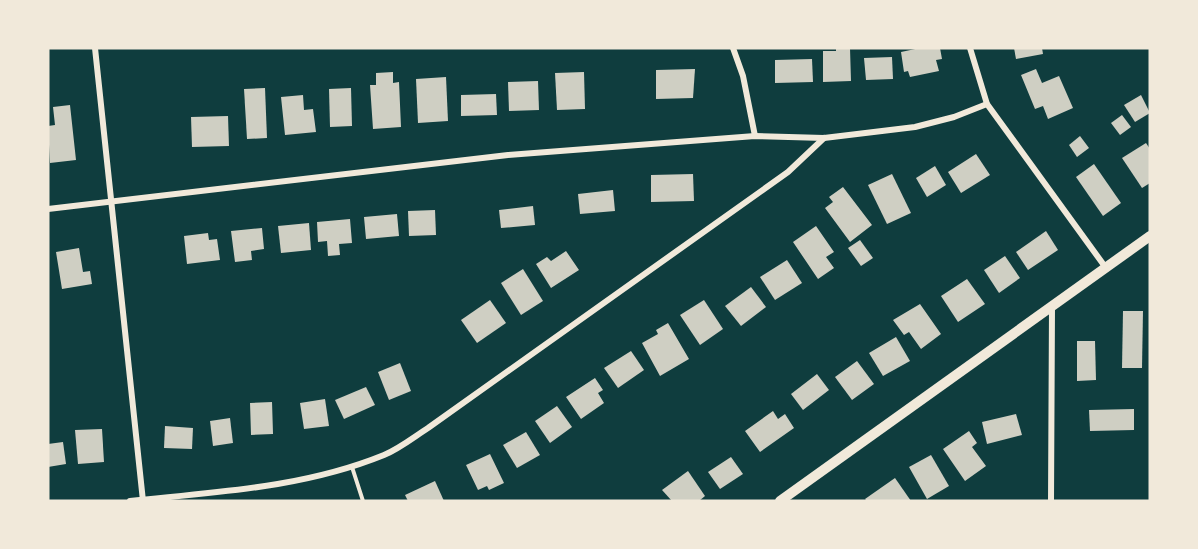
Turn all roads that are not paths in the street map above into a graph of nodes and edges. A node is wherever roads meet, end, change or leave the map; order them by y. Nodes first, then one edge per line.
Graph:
1 (95, 48) edge
2 (733, 48) edge
3 (970, 48) edge
4 (987, 104) junction
5 (755, 136) junction
6 (824, 138) junction
7 (111, 202) junction
8 (48, 209) edge
9 (1150, 236) edge
10 (1106, 268) junction
11 (1052, 307) junction
12 (351, 466) junction
13 (143, 500) edge
14 (130, 501) edge
15 (363, 501) edge
16 (780, 501) edge
17 (1051, 501) edge

1 - 7 street
2 - 5 street
3 - 4 street
4 - 6 street
4 - 10 street
5 - 6 street
5 - 7 street
6 - 12 street
7 - 8 street
7 - 13 street
9 - 10 main road
10 - 11 main road
11 - 16 main road
11 - 17 street
12 - 13 street
12 - 15 lane
13 - 14 street

